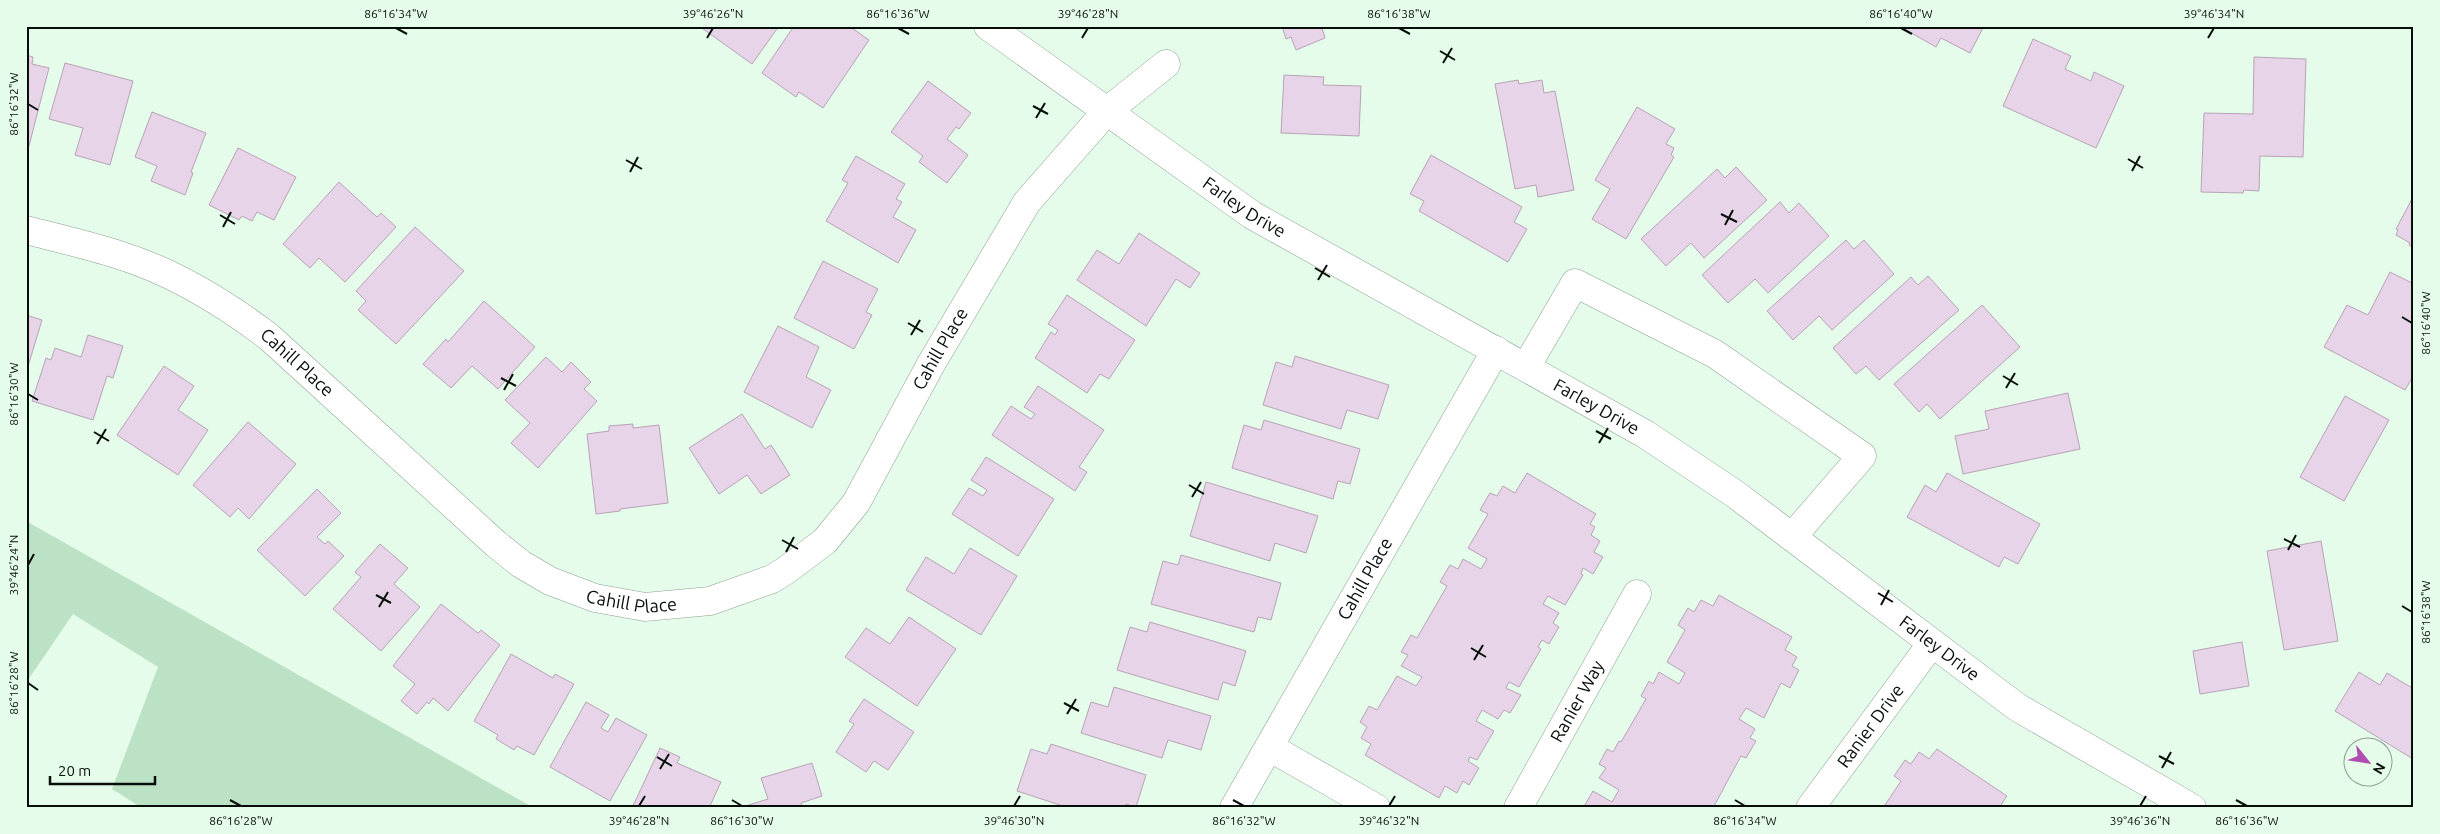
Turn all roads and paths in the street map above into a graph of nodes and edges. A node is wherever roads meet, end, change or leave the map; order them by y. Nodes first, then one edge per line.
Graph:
1 (988, 26) edge
2 (1166, 64) dead end
3 (1106, 112) junction
4 (26, 230) edge
5 (1496, 350) junction
6 (1526, 367) junction
7 (1792, 537) junction
8 (1637, 594) dead end
9 (1932, 643) junction
10 (1268, 747) junction
11 (1234, 808) edge
12 (1376, 808) edge
13 (1518, 808) edge
14 (1810, 808) edge
15 (2192, 808) edge

1 - 3 street, Farley Drive
2 - 3 street, Cahill Place
3 - 4 street, Cahill Place
3 - 5 street, Farley Drive
5 - 6 street, Farley Drive
5 - 10 street, Cahill Place
6 - 7 street, Farley Drive
6 - 7 street
7 - 9 street, Farley Drive
8 - 13 street, Ranier Way
9 - 14 street, Ranier Drive
9 - 15 street, Farley Drive
10 - 11 street, Cahill Place
10 - 12 street

